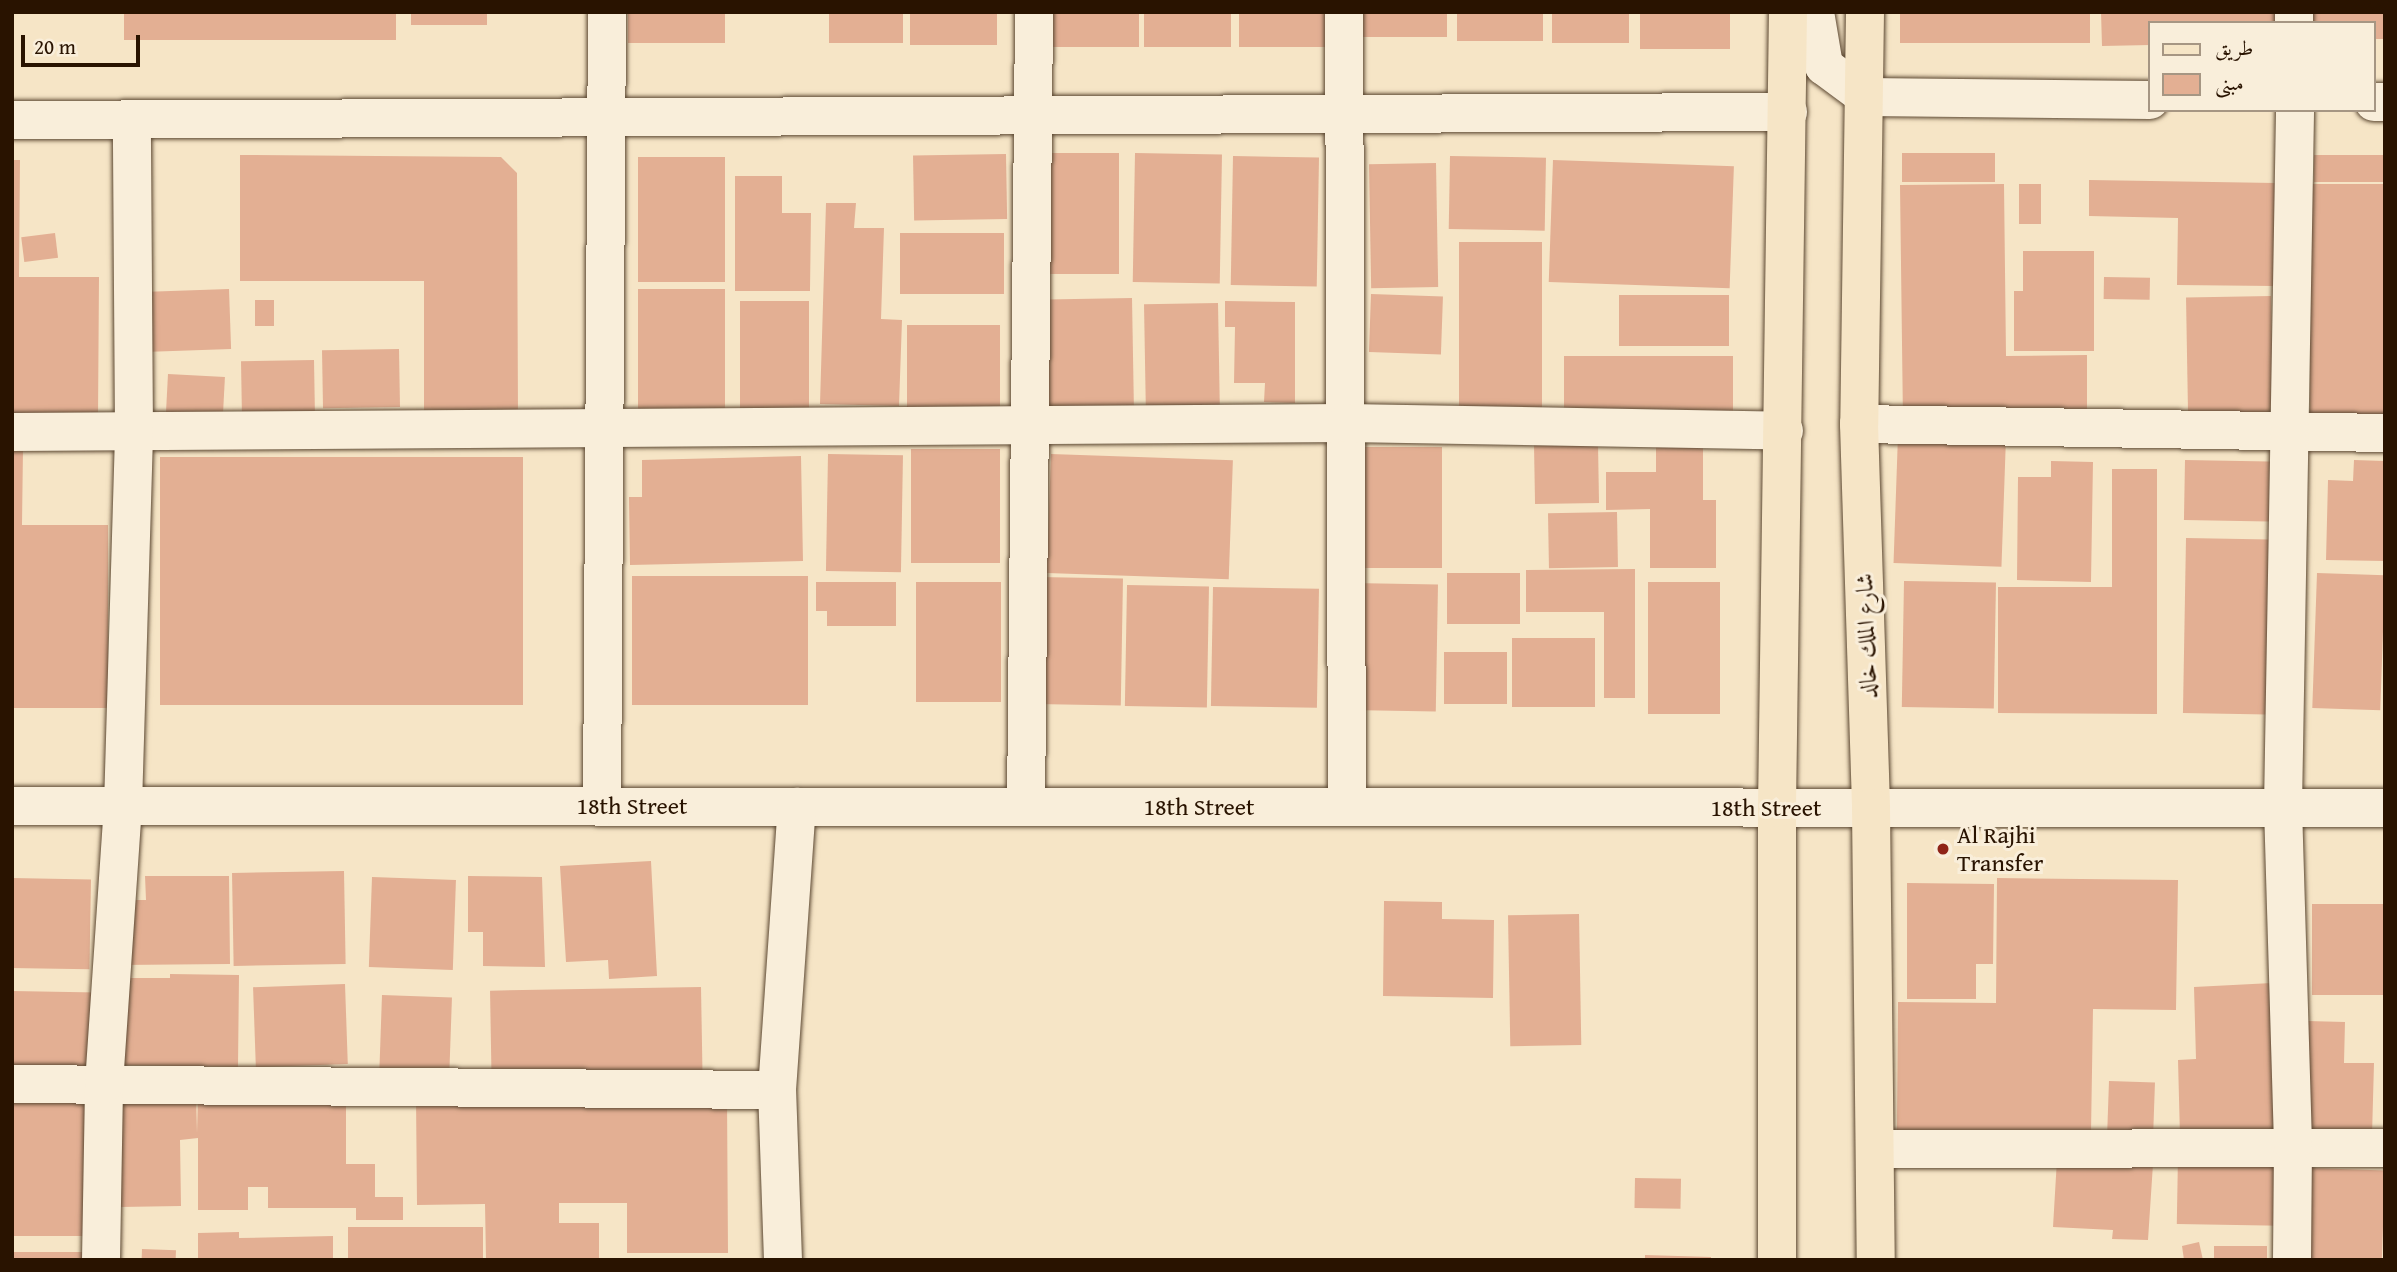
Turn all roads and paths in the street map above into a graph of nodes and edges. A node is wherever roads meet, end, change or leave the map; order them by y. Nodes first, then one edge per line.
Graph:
1 (607, 12) edge
2 (1034, 12) edge
3 (1344, 12) edge
4 (1788, 12) edge
5 (1815, 12) edge
6 (1865, 12) edge
7 (1866, 97) junction
8 (2148, 100) edge
9 (1788, 112) junction
10 (2295, 112) edge
11 (1343, 114) junction
12 (1034, 116) junction
13 (606, 117) junction
14 (132, 119) junction
15 (12, 120) edge
16 (1347, 423) junction
17 (1859, 424) junction
18 (1031, 427) junction
19 (602, 429) junction
20 (1784, 431) junction
21 (12, 432) edge
22 (134, 432) junction
23 (2385, 433) edge
24 (2290, 435) junction
25 (12, 806) edge
26 (123, 806) junction
27 (602, 806) junction
28 (797, 807) junction
29 (1027, 807) junction
30 (1347, 807) junction
31 (2283, 807) junction
32 (1777, 808) junction
33 (1871, 808) junction
34 (2385, 808) edge
35 (12, 1084) edge
36 (104, 1084) junction
37 (777, 1090) junction
38 (2293, 1144) junction
39 (2385, 1148) edge
40 (1875, 1149) junction
41 (773, 1256) edge
42 (101, 1260) edge
43 (1777, 1260) edge
44 (1876, 1260) edge
45 (2292, 1260) edge

1 - 13 street
2 - 12 street
3 - 11 street
4 - 9 main road
5 - 7 street
6 - 7 main road, شارع الملك خالد
7 - 8 street
7 - 17 main road, شارع الملك خالد
9 - 11 street
9 - 20 main road
10 - 24 street
11 - 12 street
11 - 16 street
12 - 13 street
12 - 18 street
13 - 14 street
13 - 19 street
14 - 15 street
14 - 22 street
16 - 18 street
16 - 20 street
16 - 30 street
17 - 24 street
17 - 33 main road, شارع الملك خالد
18 - 19 street
18 - 29 street
19 - 22 street
19 - 27 street
20 - 32 main road
21 - 22 street
22 - 26 street
23 - 24 street
24 - 31 street
25 - 26 street, 18th Street
26 - 27 street, 18th Street
26 - 36 street
27 - 28 street, 18th Street
28 - 29 street, 18th Street
28 - 37 street
29 - 30 street, 18th Street
30 - 32 street, 18th Street
31 - 33 street, 18th Street
31 - 34 street, 18th Street
31 - 38 street
32 - 33 street, 18th Street
32 - 43 main road
33 - 40 main road, شارع الملك خالد
35 - 36 street
36 - 37 street
36 - 42 street
37 - 41 street
38 - 39 street
38 - 40 street
38 - 45 street
40 - 44 main road, شارع الملك خالد

